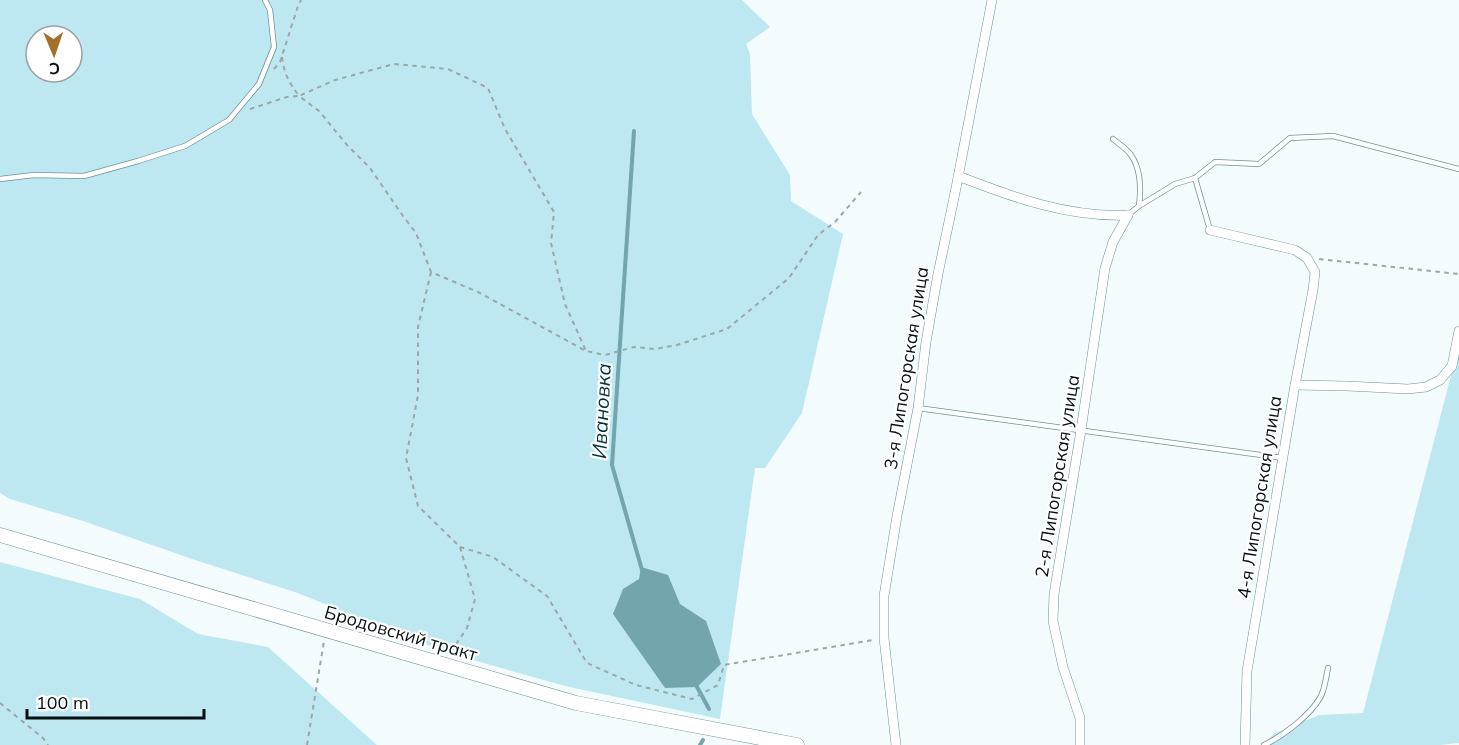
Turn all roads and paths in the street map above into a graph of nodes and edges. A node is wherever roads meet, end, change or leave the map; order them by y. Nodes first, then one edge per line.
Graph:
1 (265, 0) edge
2 (301, 0) edge
3 (992, 0) edge
4 (282, 57) junction
5 (259, 84) junction
6 (299, 96) junction
7 (229, 120) junction
8 (1113, 139) dead end
9 (1459, 169) edge
10 (958, 176) junction
11 (1195, 178) junction
12 (0, 179) edge
13 (861, 192) dead end
14 (1139, 206) junction
15 (1128, 215) junction
16 (1210, 230) joint
17 (1307, 258) junction
18 (431, 272) junction
19 (1459, 274) edge
20 (1459, 331) edge
21 (586, 351) junction
22 (1295, 385) junction
23 (918, 408) junction
24 (1081, 430) junction
25 (1283, 458) junction
26 (0, 535) edge
27 (460, 548) junction
28 (326, 630) junction
29 (884, 638) junction
30 (442, 664) junction
31 (1328, 668) dead end
32 (0, 703) edge
33 (48, 745) edge
34 (307, 745) edge
35 (797, 745) edge
36 (896, 745) edge
37 (1080, 745) edge
38 (1245, 745) edge
39 (1264, 745) edge

1 - 5 lane
2 - 4 path
3 - 10 street, 3-я Липогорская улица
4 - 5 path
4 - 6 path
5 - 7 lane
6 - 7 path
6 - 18 path
6 - 21 path
7 - 12 lane
8 - 14 lane
9 - 11 lane
10 - 15 street
10 - 23 street, 3-я Липогорская улица
11 - 14 lane
11 - 16 lane
13 - 21 path
14 - 15 lane
15 - 24 street, 2-я Липогорская улица
16 - 17 street
17 - 19 path
17 - 22 street, 4-я Липогорская улица
18 - 21 path
18 - 27 path
20 - 22 street
22 - 25 street, 4-я Липогорская улица
23 - 24 lane
23 - 29 street, 3-я Липогорская улица
24 - 25 lane
24 - 37 street, 2-я Липогорская улица
25 - 38 street, 4-я Липогорская улица
26 - 28 street, Бродовский тракт
27 - 29 path
27 - 30 path
28 - 30 street, Бродовский тракт
28 - 34 path
29 - 36 street, 3-я Липогорская улица
30 - 35 street, Бродовский тракт
31 - 39 lane
32 - 33 path

